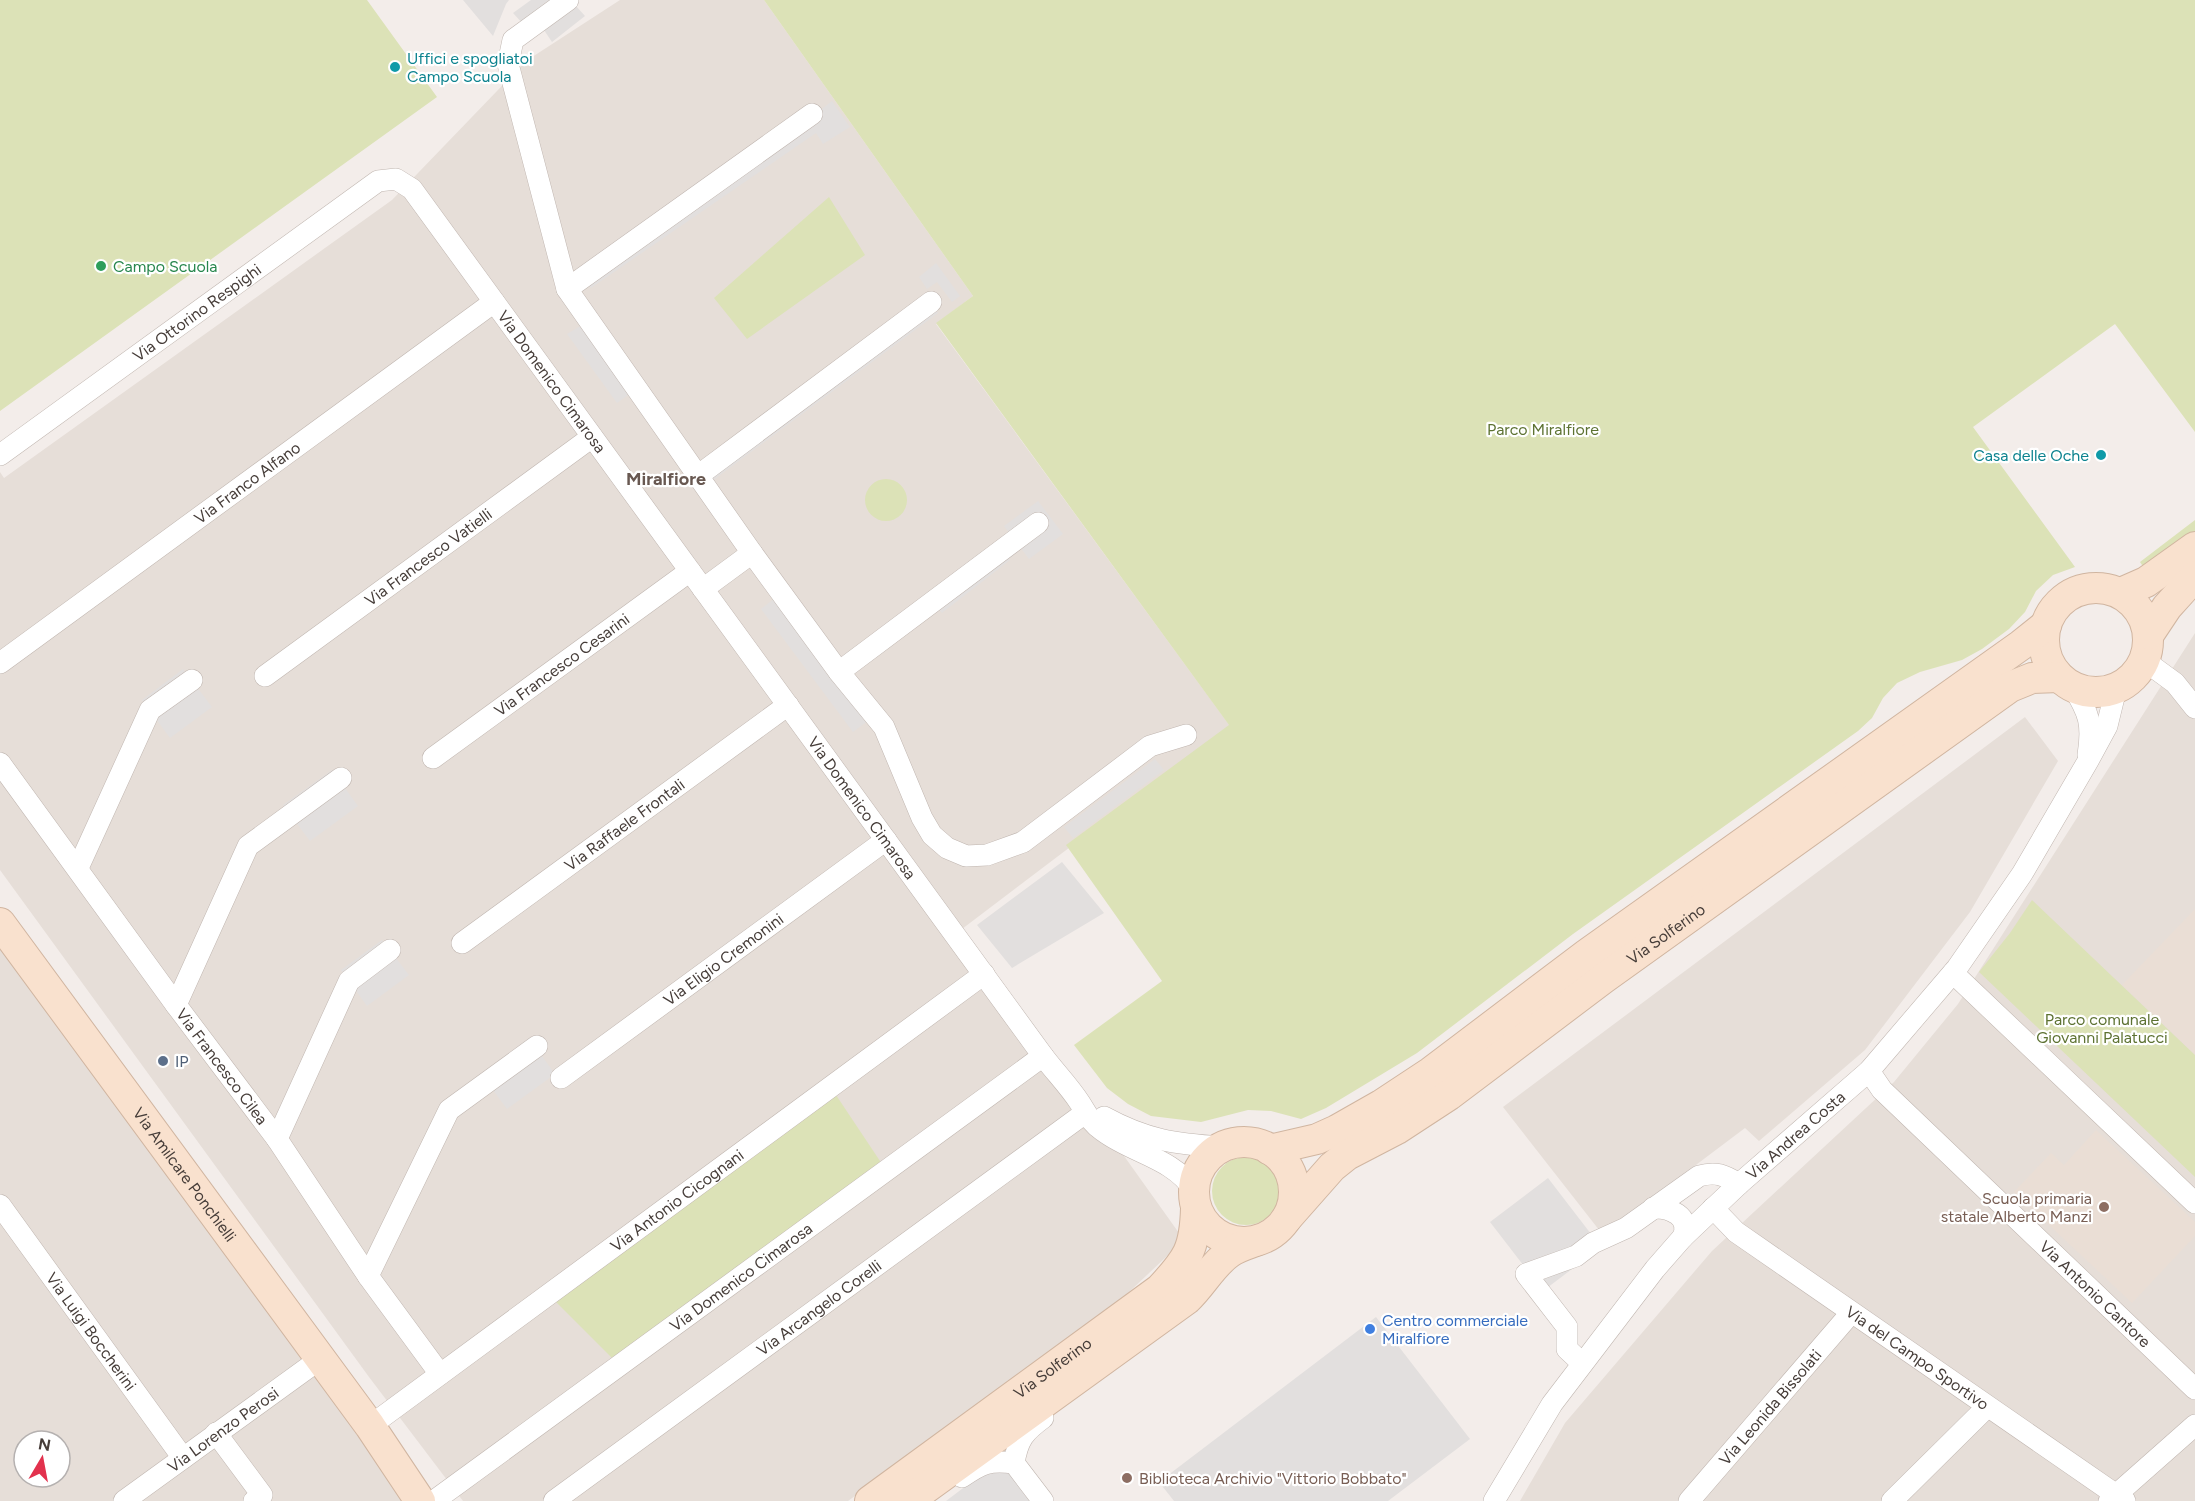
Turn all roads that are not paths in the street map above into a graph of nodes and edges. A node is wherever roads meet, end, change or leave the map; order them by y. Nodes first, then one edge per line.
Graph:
1 (568, 0) edge
2 (812, 114) dead end
3 (396, 180) joint
4 (567, 289) junction
5 (494, 302) junction
6 (931, 302) dead end
7 (592, 437) junction
8 (0, 455) edge
9 (699, 475) junction
10 (1038, 523) dead end
11 (2195, 546) edge
12 (753, 552) junction
13 (690, 571) junction
14 (2195, 576) edge
15 (703, 590) junction
16 (2121, 593) junction
17 (2046, 625) junction
18 (2147, 647) junction
19 (0, 663) edge
20 (839, 672) junction
21 (266, 676) dead end
22 (192, 680) dead end
23 (2066, 682) junction
24 (2116, 689) junction
25 (788, 705) junction
26 (2195, 708) edge
27 (1186, 735) dead end
28 (433, 758) dead end
29 (2088, 761) junction
30 (0, 763) edge
31 (341, 778) dead end
32 (886, 840) junction
33 (78, 868) junction
34 (0, 923) edge
35 (462, 943) dead end
36 (390, 950) dead end
37 (1953, 973) junction
38 (984, 974) junction
39 (176, 1005) junction
40 (537, 1046) dead end
41 (1043, 1056) junction
42 (1869, 1071) junction
43 (561, 1078) dead end
44 (1083, 1108) junction
45 (277, 1139) junction
46 (1222, 1147) junction
47 (1270, 1149) junction
48 (1739, 1184) junction
49 (1195, 1199) junction
50 (2195, 1203) edge
51 (0, 1205) edge
52 (1653, 1208) junction
53 (1713, 1208) junction
54 (1287, 1218) junction
55 (1683, 1237) junction
56 (1256, 1241) junction
57 (368, 1276) junction
58 (1851, 1313) junction
59 (1123, 1345) junction
60 (320, 1359) junction
61 (1582, 1363) junction
62 (440, 1374) junction
63 (2195, 1389) edge
64 (1988, 1407) junction
65 (2195, 1425) edge
66 (370, 1426) junction
67 (216, 1433) junction
68 (183, 1458) junction
69 (1020, 1471) junction
70 (258, 1498) edge
71 (1501, 1498) edge
72 (2116, 1499) edge
73 (433, 1500) edge
74 (124, 1501) edge
75 (554, 1501) edge
76 (870, 1501) edge
77 (908, 1501) edge
78 (930, 1501) edge
79 (1043, 1501) edge
80 (1689, 1501) edge
81 (1892, 1501) edge

1 - 4 street
2 - 4 street
3 - 5 street, Via Domenico Cimarosa
3 - 8 street, Via Ottorino Respighi
4 - 9 street
5 - 7 street, Via Domenico Cimarosa
5 - 19 street, Via Franco Alfano
6 - 9 street
7 - 13 street, Via Domenico Cimarosa
7 - 21 street, Via Francesco Vatielli
9 - 12 street
10 - 20 street
11 - 16 main road
12 - 15 street
12 - 20 street
13 - 15 street, Via Domenico Cimarosa
13 - 28 street, Via Francesco Cesarini
14 - 18 main road
15 - 25 street, Via Domenico Cimarosa
16 - 17 main road
16 - 18 main road
17 - 23 main road
17 - 47 main road, Via Solferino
18 - 24 main road
18 - 26 street
20 - 27 street
22 - 33 street
23 - 24 main road
23 - 29 street, Via Andrea Costa
23 - 54 main road, Via Solferino
24 - 29 street, Via Andrea Costa
25 - 32 street, Via Domenico Cimarosa
25 - 35 street, Via Raffaele Frontali
29 - 37 street, Via Andrea Costa
30 - 33 street, Via Francesco Cilea
31 - 39 street
32 - 38 street, Via Domenico Cimarosa
32 - 43 street, Via Eligio Cremonini
33 - 39 street, Via Francesco Cilea
34 - 60 main road, Via Amilcare Ponchielli
36 - 45 street
37 - 42 street, Via Andrea Costa
37 - 50 street
38 - 41 street, Via Domenico Cimarosa
38 - 62 street, Via Antonio Cicognani
39 - 45 street, Via Francesco Cilea
40 - 57 street
41 - 44 street, Via Domenico Cimarosa
41 - 73 street, Via Domenico Cimarosa
42 - 48 street, Via Andrea Costa
42 - 63 street, Via Antonio Cantore
44 - 46 street, Via Domenico Cimarosa
44 - 49 street, Via Domenico Cimarosa
44 - 75 street, Via Arcangelo Corelli
45 - 57 street, Via Francesco Cilea
46 - 47 main road, Via Solferino
46 - 49 main road, Via Solferino
47 - 54 main road
48 - 52 street
48 - 53 street, Via Andrea Costa
49 - 56 main road
49 - 76 main road, Via Solferino
51 - 68 street, Via Luigi Boccherini
52 - 55 street
52 - 61 street
53 - 55 street, Via Andrea Costa
53 - 58 street, Via del Campo Sportivo
54 - 56 main road, Via Solferino
55 - 61 street, Via Andrea Costa
56 - 59 main road, Via Solferino
57 - 62 street, Via Francesco Cilea
58 - 64 street, Via del Campo Sportivo
58 - 80 street, Via Leonida Bissolati
59 - 69 street
59 - 77 main road, Via Solferino
60 - 66 main road, Via Amilcare Ponchielli
60 - 67 street, Via Lorenzo Perosi
61 - 71 street, Via Andrea Costa
62 - 66 street, Via Antonio Cicognani
64 - 72 street, Via del Campo Sportivo
64 - 81 street
65 - 72 street
66 - 73 main road, Via Amilcare Ponchielli
67 - 68 street, Via Lorenzo Perosi
67 - 70 street
68 - 74 street, Via Lorenzo Perosi
69 - 78 street
69 - 79 street

